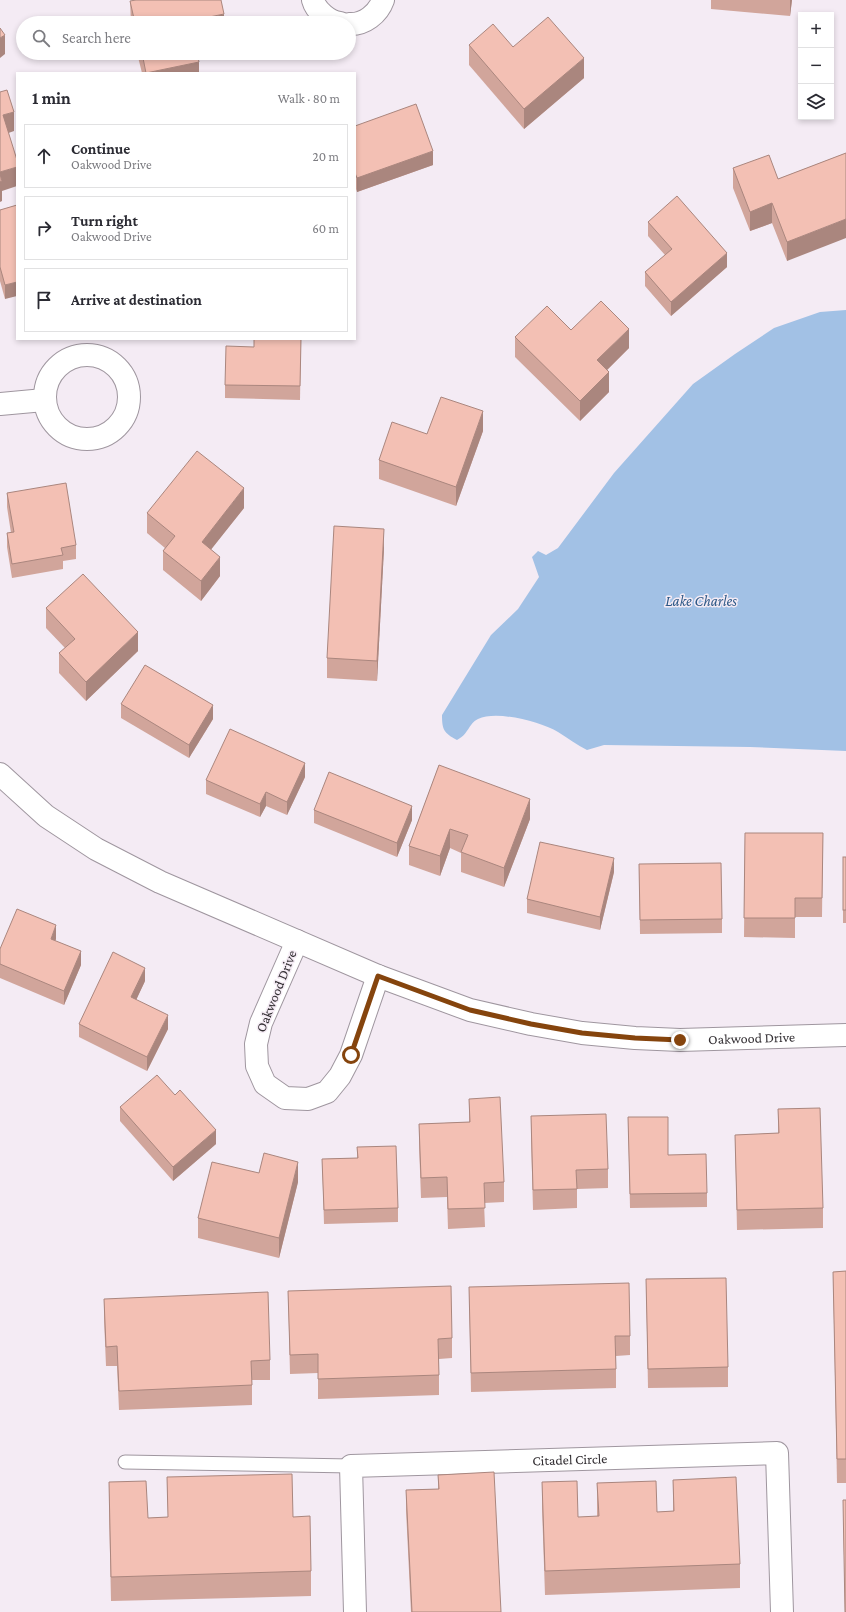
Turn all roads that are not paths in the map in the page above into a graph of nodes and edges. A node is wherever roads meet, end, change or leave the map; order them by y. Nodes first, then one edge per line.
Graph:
1 (313, 0) edge
2 (383, 0) edge
3 (325, 16) edge
4 (356, 22) edge
5 (44, 400) dead end
6 (0, 404) edge
7 (0, 774) edge
8 (297, 941) junction
9 (378, 976) junction
10 (846, 1036) edge
11 (125, 1462) dead end
12 (351, 1466) junction
13 (355, 1612) edge
14 (782, 1612) edge

1 - 3 street
2 - 4 street
5 - 6 street
7 - 8 street, Oakwood Drive
8 - 9 street, Oakwood Drive
8 - 9 street, Oakwood Drive
9 - 10 street, Oakwood Drive
11 - 12 lane
12 - 13 street
12 - 14 street, Citadel Circle

